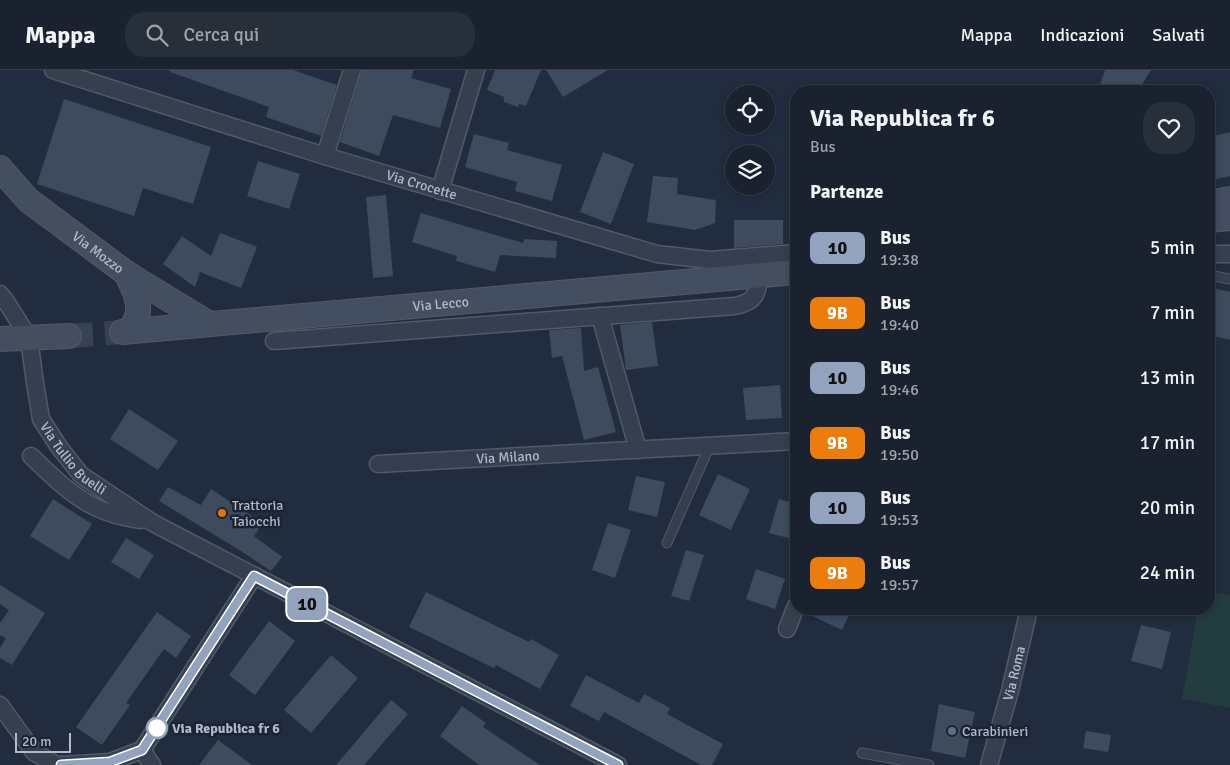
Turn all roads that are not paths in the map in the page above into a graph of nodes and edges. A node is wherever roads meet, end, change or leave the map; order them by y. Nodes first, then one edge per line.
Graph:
1 (53, 70) edge
2 (352, 70) edge
3 (476, 70) edge
4 (95, 76) edge
5 (325, 156) junction
6 (0, 168) edge
7 (440, 191) junction
8 (1230, 200) edge
9 (1215, 202) edge
10 (1230, 218) edge
11 (1215, 219) edge
12 (790, 253) edge
13 (126, 273) junction
14 (790, 273) edge
15 (760, 276) junction
16 (1215, 276) edge
17 (1230, 279) edge
18 (0, 294) edge
19 (600, 316) junction
20 (208, 324) junction
21 (69, 336) tunnel mouth
22 (29, 338) junction
23 (0, 339) edge
24 (274, 341) dead end
25 (790, 441) edge
26 (709, 447) junction
27 (638, 450) junction
28 (31, 456) dead end
29 (378, 464) dead end
30 (153, 523) junction
31 (668, 543) dead end
32 (254, 576) junction
33 (792, 615) edge
34 (1028, 615) edge
35 (787, 629) dead end
36 (0, 705) edge
37 (142, 750) junction
38 (862, 753) dead end
39 (56, 765) edge
40 (61, 765) edge
41 (152, 765) edge
42 (618, 765) edge
43 (928, 765) edge
44 (989, 765) edge

1 - 4 street, Via Crocette
2 - 5 street
3 - 7 street
4 - 5 street, Via Crocette
5 - 7 street, Via Crocette
6 - 13 main road, Via Mozzo
7 - 12 street, Via Crocette
8 - 9 main road
10 - 11 main road
13 - 20 main road, Via Mozzo
13 - 20 main road, Via Lecco
14 - 15 main road, Via Lecco
15 - 19 street, Via Lecco
15 - 20 main road, Via Lecco
16 - 17 lane
18 - 22 street
19 - 24 street, Via Lecco
19 - 27 street
21 - 22 main road
22 - 23 main road
22 - 30 street, Via Tullio Buelli
25 - 26 street, Via Milano
26 - 27 street, Via Milano
26 - 31 lane
27 - 29 street, Via Milano
28 - 30 street, Via Tullio Buelli
30 - 32 street, Via Tullio Buelli
32 - 37 street
32 - 42 street, Via Tullio Buelli
33 - 35 street
34 - 44 street, Via Roma
36 - 39 street
37 - 40 street
37 - 41 street
38 - 43 lane

